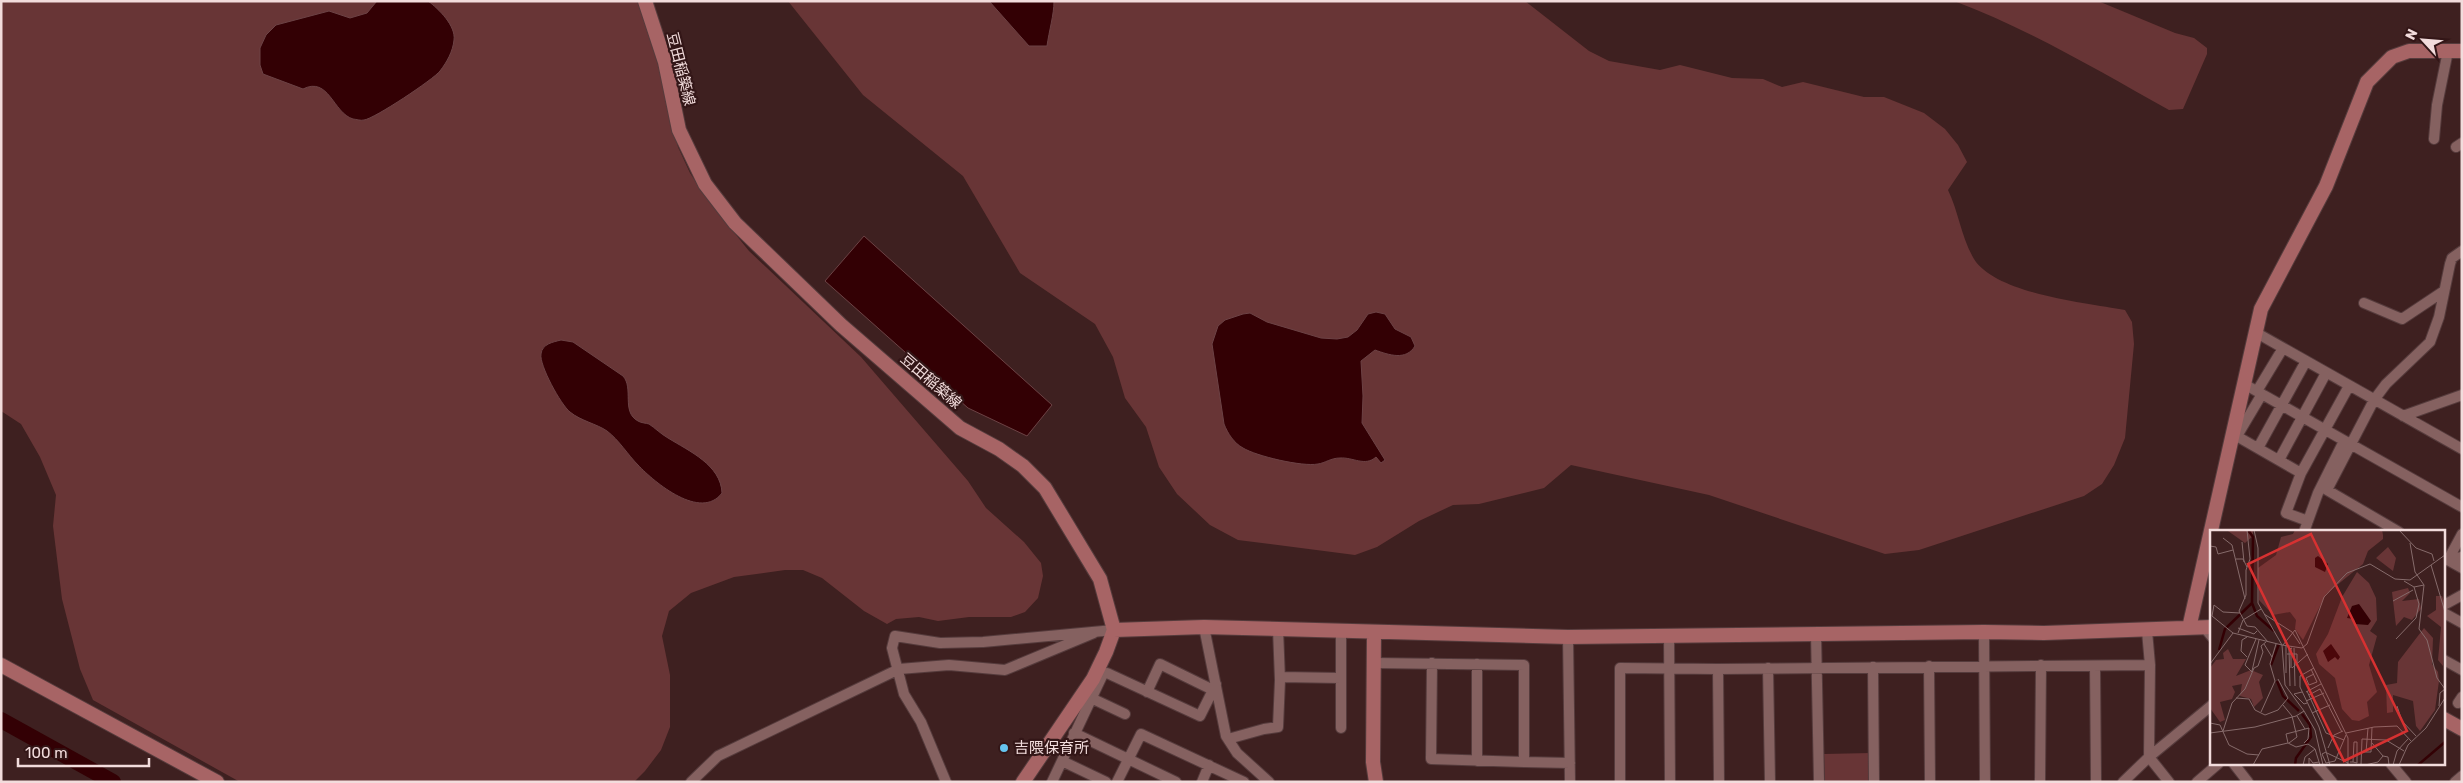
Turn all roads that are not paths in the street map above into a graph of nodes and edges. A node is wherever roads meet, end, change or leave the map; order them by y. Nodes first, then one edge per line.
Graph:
1 (645, 1) edge
2 (2455, 51) edge
3 (2434, 139) dead end
4 (2462, 251) edge
5 (2444, 291) junction
6 (2364, 302) dead end
7 (2255, 332) junction
8 (2282, 348) junction
9 (2306, 361) junction
10 (2326, 373) junction
11 (2244, 384) junction
12 (2349, 386) junction
13 (2260, 393) junction
14 (2462, 395) edge
15 (2374, 400) junction
16 (2282, 406) junction
17 (2403, 416) junction
18 (2303, 418) junction
19 (2324, 430) junction
20 (2235, 435) junction
21 (2347, 443) junction
22 (2258, 448) junction
23 (2462, 449) edge
24 (2279, 460) junction
25 (2301, 472) junction
26 (2462, 507) edge
27 (2308, 521) junction
28 (2212, 530) edge
29 (2305, 530) edge
30 (2396, 530) edge
31 (2462, 534) edge
32 (2210, 540) edge
33 (2462, 557) edge
34 (2446, 559) edge
35 (2462, 568) edge
36 (2462, 595) edge
37 (2446, 604) edge
38 (2446, 614) edge
39 (2462, 623) edge
40 (1204, 627) junction
41 (2189, 628) junction
42 (1278, 629) junction
43 (1114, 630) junction
44 (2209, 630) edge
45 (1342, 631) junction
46 (2147, 631) junction
47 (1374, 632) junction
48 (1984, 632) junction
49 (1094, 633) junction
50 (1816, 634) junction
51 (1669, 635) junction
52 (1568, 637) junction
53 (2446, 661) edge
54 (1374, 663) junction
55 (1432, 664) junction
56 (1477, 664) junction
57 (1, 665) edge
58 (2041, 665) junction
59 (2150, 665) junction
60 (1929, 666) junction
61 (1984, 666) junction
62 (2095, 666) junction
63 (1873, 667) junction
64 (1669, 668) junction
65 (1768, 668) junction
66 (1818, 668) junction
67 (899, 669) junction
68 (1718, 670) junction
69 (2462, 670) edge
70 (1100, 672) junction
71 (1280, 677) junction
72 (1341, 678) junction
73 (1214, 687) junction
74 (1147, 692) junction
75 (1091, 698) junction
76 (2210, 707) edge
77 (1125, 714) dead end
78 (1341, 728) dead end
79 (1074, 733) junction
80 (1228, 739) junction
81 (2149, 757) junction
82 (1128, 759) junction
83 (1062, 760) junction
84 (1477, 761) junction
85 (1524, 762) junction
86 (1570, 763) junction
87 (1209, 765) junction
88 (2216, 766) edge
89 (2236, 766) edge
90 (2322, 766) edge
91 (2396, 766) edge
92 (2462, 776) edge
93 (216, 782) edge
94 (691, 782) edge
95 (946, 782) edge
96 (1023, 782) edge
97 (1052, 782) edge
98 (1106, 782) edge
99 (1117, 782) edge
100 (1176, 782) edge
101 (1202, 782) edge
102 (1244, 782) edge
103 (1269, 782) edge
104 (1376, 782) edge
105 (1570, 782) edge
106 (1620, 782) edge
107 (1670, 782) edge
108 (1720, 782) edge
109 (1770, 782) edge
110 (1819, 782) edge
111 (1874, 782) edge
112 (1930, 782) edge
113 (1985, 782) edge
114 (2040, 782) edge
115 (2096, 782) edge
116 (2123, 782) edge
117 (2169, 782) edge
118 (2197, 782) edge
119 (2248, 782) edge
120 (2332, 782) edge
121 (2406, 782) edge
122 (2455, 782) edge

1 - 43 street, 豆田稲築線
2 - 3 street
2 - 7 street
4 - 5 street
5 - 6 street
5 - 15 street
7 - 8 street
7 - 11 street
8 - 9 street
8 - 13 street
9 - 10 street
9 - 16 street
10 - 12 street
10 - 18 street
11 - 13 street
11 - 20 street
12 - 15 street
12 - 19 street
13 - 16 street
13 - 20 street
14 - 17 street
15 - 17 street
15 - 21 street
16 - 18 street
16 - 22 street
17 - 23 street
18 - 19 street
18 - 24 street
19 - 21 street
19 - 25 street
20 - 22 street
20 - 28 street
21 - 26 street
21 - 27 street
21 - 30 street
22 - 24 street
24 - 25 street
25 - 27 street
27 - 29 street
31 - 34 street
32 - 41 street
33 - 34 street
34 - 35 street
36 - 37 street
38 - 39 street
40 - 42 street
40 - 43 street
40 - 73 street
41 - 44 street
41 - 46 street
42 - 45 street
42 - 71 street
43 - 49 street
43 - 70 street
45 - 47 street
45 - 72 street
46 - 48 street
46 - 59 street
47 - 52 street
47 - 54 street
48 - 50 street
48 - 61 street
49 - 67 street
49 - 67 street
50 - 51 street
50 - 66 street
51 - 52 street
51 - 64 street
52 - 86 street
53 - 69 street
54 - 55 street
54 - 104 street
55 - 56 street
55 - 84 street
56 - 84 street
56 - 85 street
57 - 93 street
58 - 61 street
58 - 62 street
58 - 114 street
59 - 62 street
59 - 81 street
60 - 61 street
60 - 63 street
60 - 112 street
61 - 113 street
62 - 115 street
63 - 66 street
63 - 111 street
64 - 68 street
64 - 106 street
64 - 107 street
65 - 66 street
65 - 68 street
65 - 109 street
66 - 110 street
67 - 94 street
67 - 95 street
68 - 108 street
70 - 74 street
70 - 75 street
70 - 96 street
71 - 72 street
71 - 80 street
72 - 78 street
73 - 74 street
73 - 74 street
73 - 80 street
75 - 77 street
75 - 79 street
76 - 81 street
79 - 82 street
79 - 83 street
80 - 103 street
81 - 116 street
81 - 117 street
82 - 87 street
82 - 99 street
82 - 100 street
83 - 97 street
83 - 98 street
84 - 85 street
85 - 86 street
86 - 105 street
87 - 101 street
87 - 102 street
88 - 118 street
89 - 119 street
90 - 120 street
91 - 121 street
92 - 122 street

